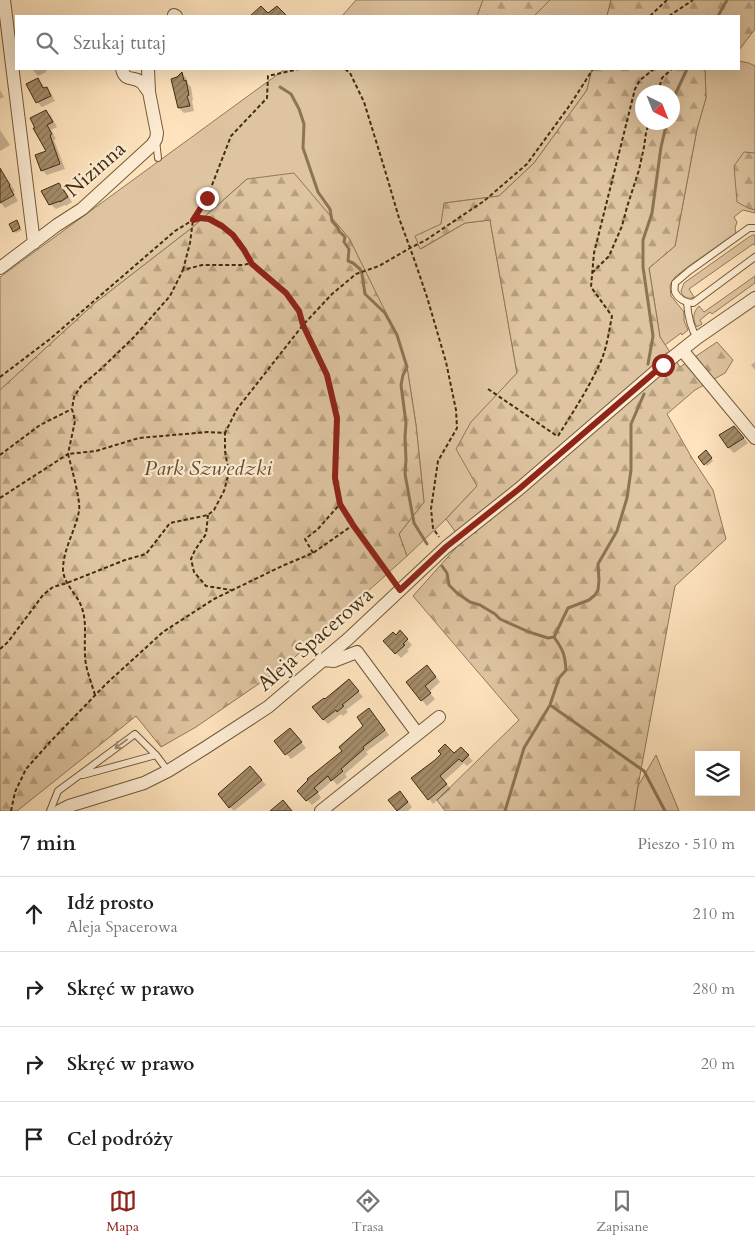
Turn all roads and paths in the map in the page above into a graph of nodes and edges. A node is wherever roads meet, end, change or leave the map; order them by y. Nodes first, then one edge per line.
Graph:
1 (4, 0) edge
2 (667, 0) edge
3 (694, 0) edge
4 (651, 15) edge
5 (671, 15) edge
6 (122, 70) edge
7 (148, 70) edge
8 (295, 70) edge
9 (346, 70) edge
10 (592, 70) edge
11 (653, 70) edge
12 (671, 70) edge
13 (660, 85) edge
14 (149, 92) junction
15 (647, 130) edge
16 (156, 139) junction
17 (158, 158) dead end
18 (193, 220) junction
19 (755, 228) edge
20 (34, 243) junction
21 (410, 248) junction
22 (755, 257) edge
23 (252, 264) junction
24 (0, 268) edge
25 (183, 270) junction
26 (592, 273) junction
27 (755, 298) edge
28 (687, 303) junction
29 (303, 325) junction
30 (697, 338) junction
31 (682, 350) junction
32 (0, 377) edge
33 (488, 389) dead end
34 (72, 409) junction
35 (225, 433) junction
36 (558, 436) junction
37 (755, 438) edge
38 (561, 440) dead end
39 (68, 454) junction
40 (0, 456) edge
41 (0, 498) edge
42 (340, 504) junction
43 (208, 515) junction
44 (353, 525) junction
45 (446, 547) junction
46 (313, 553) junction
47 (67, 583) junction
48 (232, 590) junction
49 (400, 590) junction
50 (354, 633) junction
51 (0, 649) edge
52 (357, 652) junction
53 (323, 660) junction
54 (95, 695) junction
55 (439, 716) dead end
56 (417, 733) junction
57 (156, 755) junction
58 (168, 771) junction
59 (78, 776) junction
60 (11, 811) edge
61 (50, 811) edge
62 (59, 811) edge
63 (321, 811) edge

1 - 20 street
2 - 4 path
3 - 5 path
6 - 14 street
7 - 14 street, Nizinna
8 - 18 path
9 - 21 path
10 - 21 path
11 - 26 path
12 - 13 path
14 - 16 street, Nizinna
15 - 26 path
16 - 17 lane
16 - 20 street, Nizinna
18 - 23 path
18 - 25 path
18 - 32 path
19 - 28 lane
20 - 24 street, Nizinna
21 - 29 path
21 - 45 path
22 - 28 lane
23 - 25 path
23 - 29 path
25 - 34 path
26 - 36 path
27 - 30 street, Aleja Spacerowa
28 - 30 lane
29 - 35 path
29 - 42 path
30 - 31 street, Aleja Spacerowa
31 - 37 street
31 - 45 street, Aleja Spacerowa
33 - 36 path
34 - 39 path
34 - 40 path
35 - 39 path
35 - 43 path
36 - 38 path
39 - 41 path
39 - 47 path
42 - 44 path
42 - 46 path
43 - 47 path
43 - 48 path
44 - 46 path
44 - 49 path
45 - 49 street, Aleja Spacerowa
46 - 48 path
47 - 51 path
47 - 54 path
48 - 54 path
49 - 50 street, Aleja Spacerowa
50 - 52 street
50 - 53 street, Aleja Spacerowa
52 - 53 street
52 - 56 street
53 - 58 street, Aleja Spacerowa
54 - 60 path
55 - 56 street
56 - 63 street
57 - 58 lane
57 - 59 lane
57 -> 59 lane
58 - 62 street, Aleja Spacerowa
59 - 61 lane

